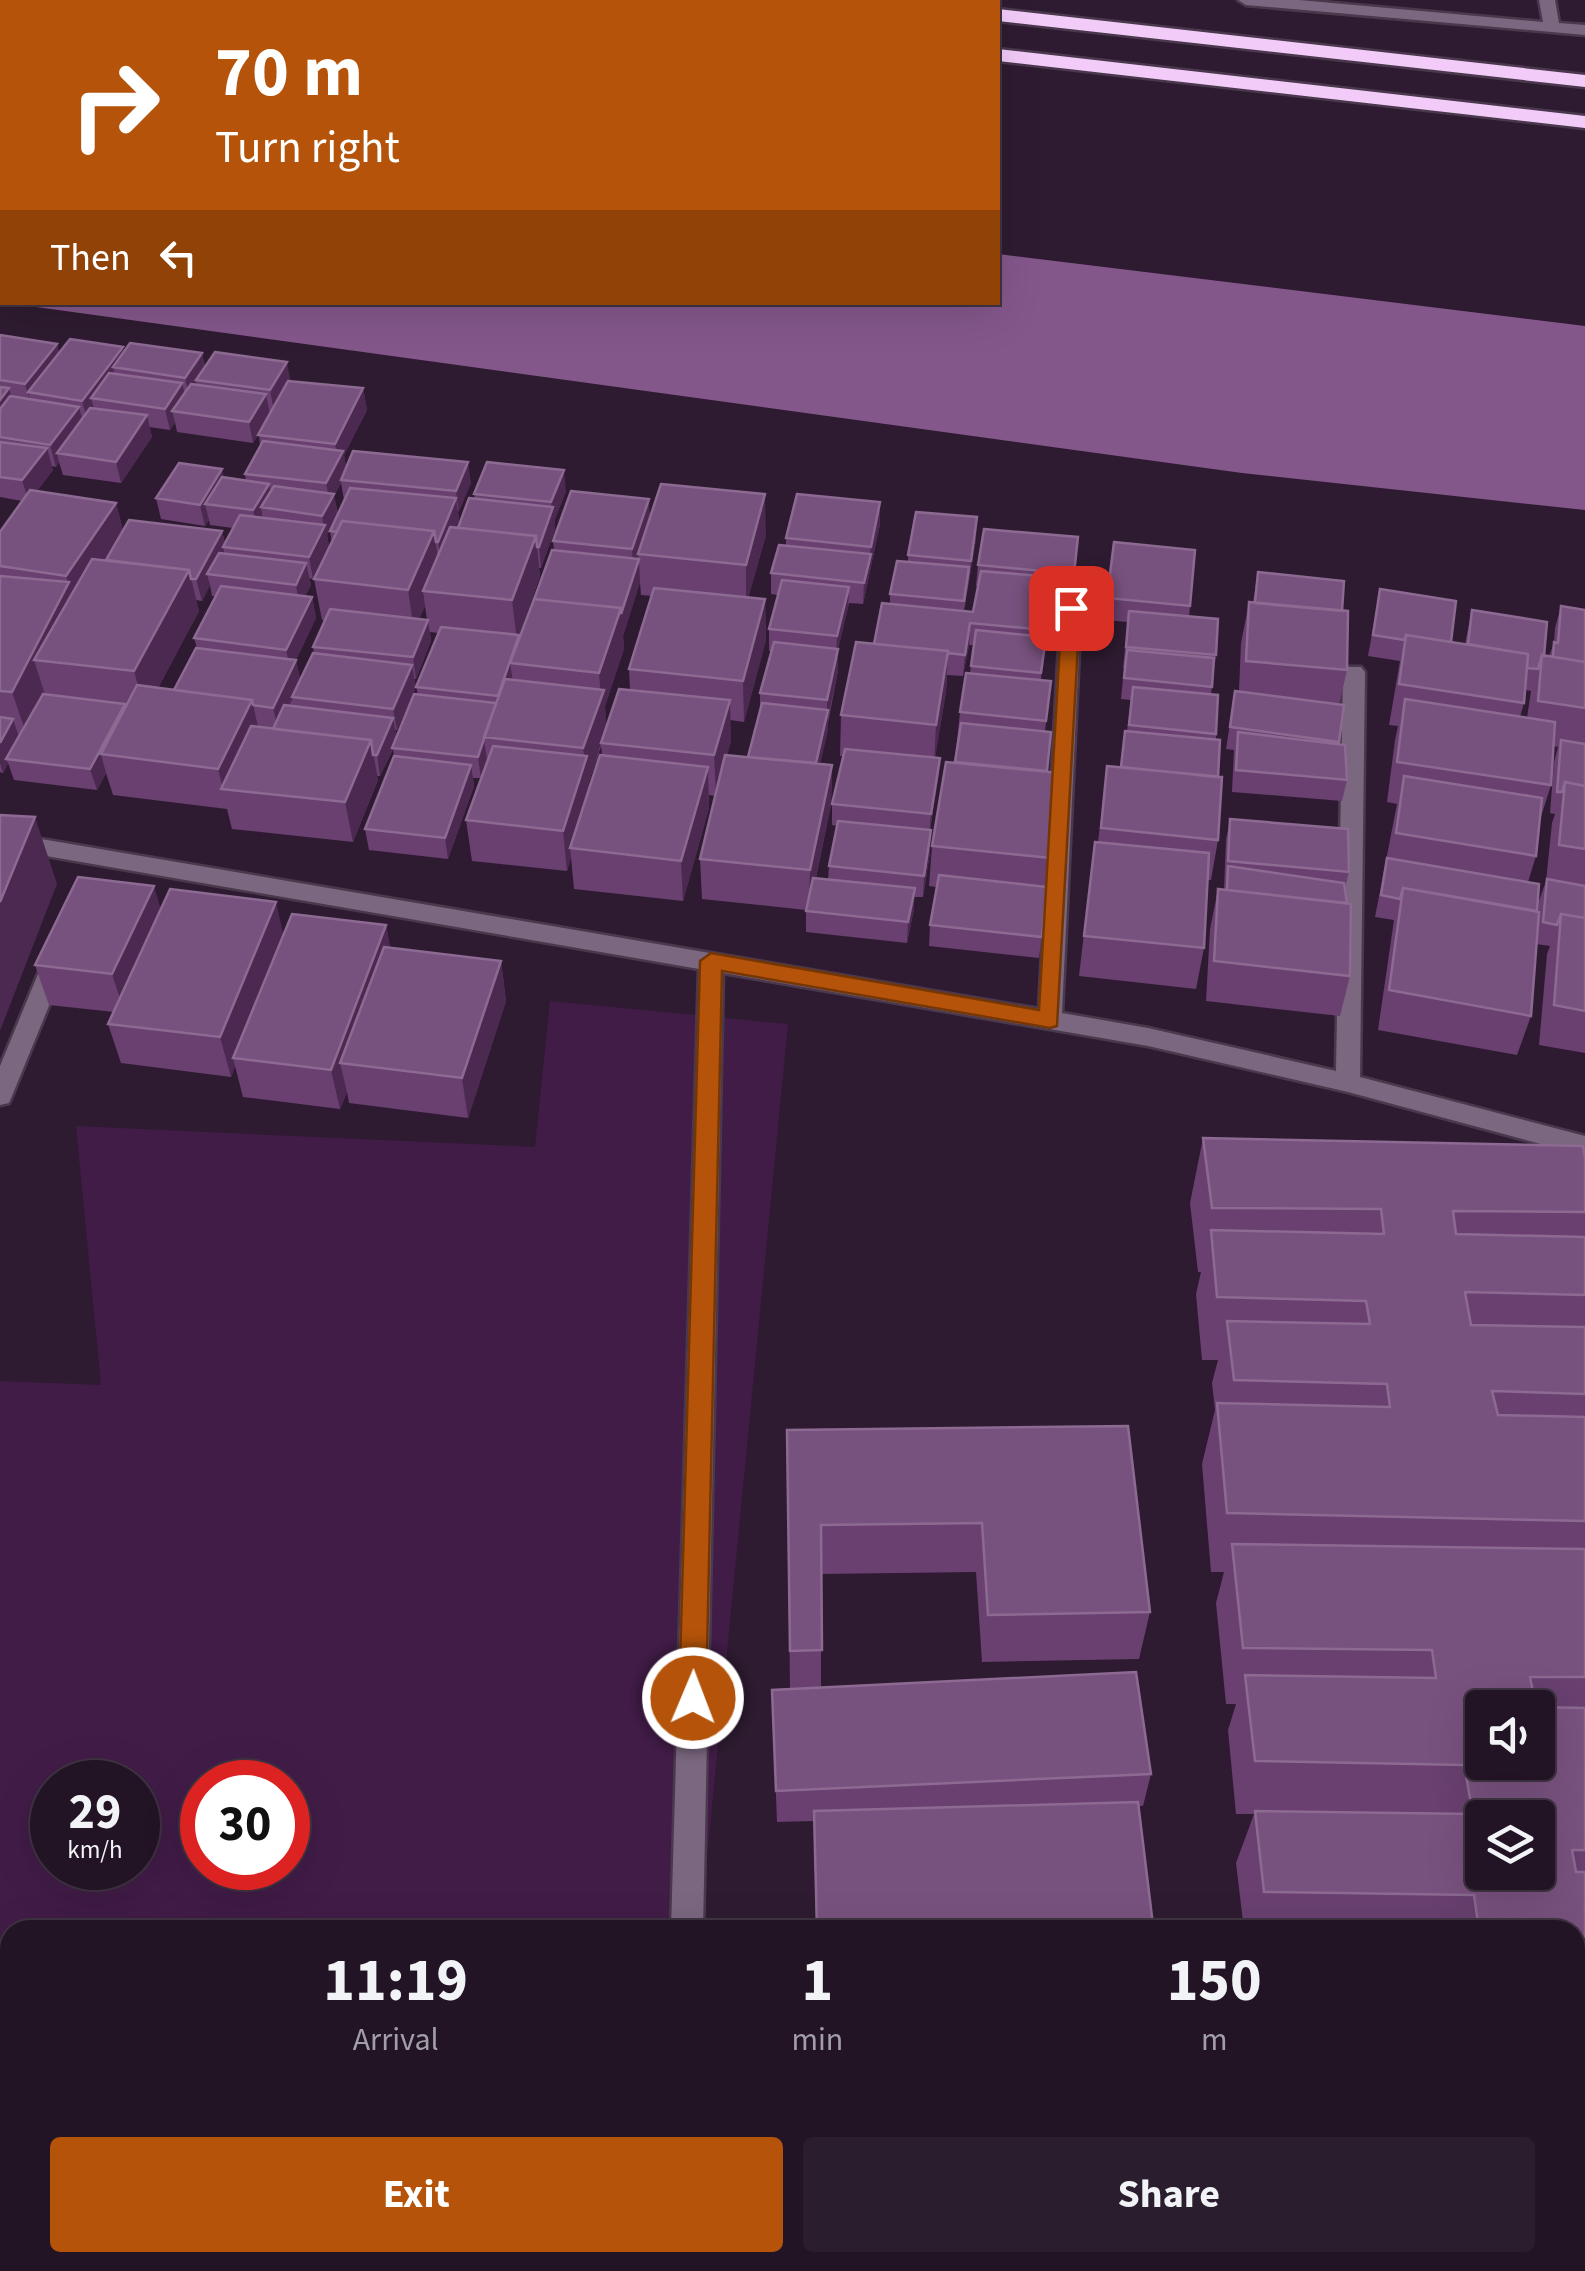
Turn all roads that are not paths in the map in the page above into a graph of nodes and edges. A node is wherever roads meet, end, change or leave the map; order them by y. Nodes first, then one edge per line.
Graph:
1 (1246, 0) edge
2 (1547, 0) edge
3 (1000, 15) edge
4 (1552, 26) junction
5 (1585, 30) edge
6 (1000, 55) edge
7 (1585, 82) edge
8 (1585, 122) edge
9 (1071, 608) dead end
10 (1354, 672) dead end
11 (0, 840) edge
12 (68, 930) edge
13 (711, 961) junction
14 (1050, 1020) junction
15 (1348, 1083) junction
16 (0, 1096) edge
17 (1585, 1146) edge
18 (687, 1920) edge

1 - 4 street
2 - 4 street
3 - 7 highway
4 - 5 street
6 - 8 highway
9 - 14 street
10 - 15 street
11 - 13 street
12 - 16 street
13 - 14 street
13 - 18 street
14 - 15 street
15 - 17 street

